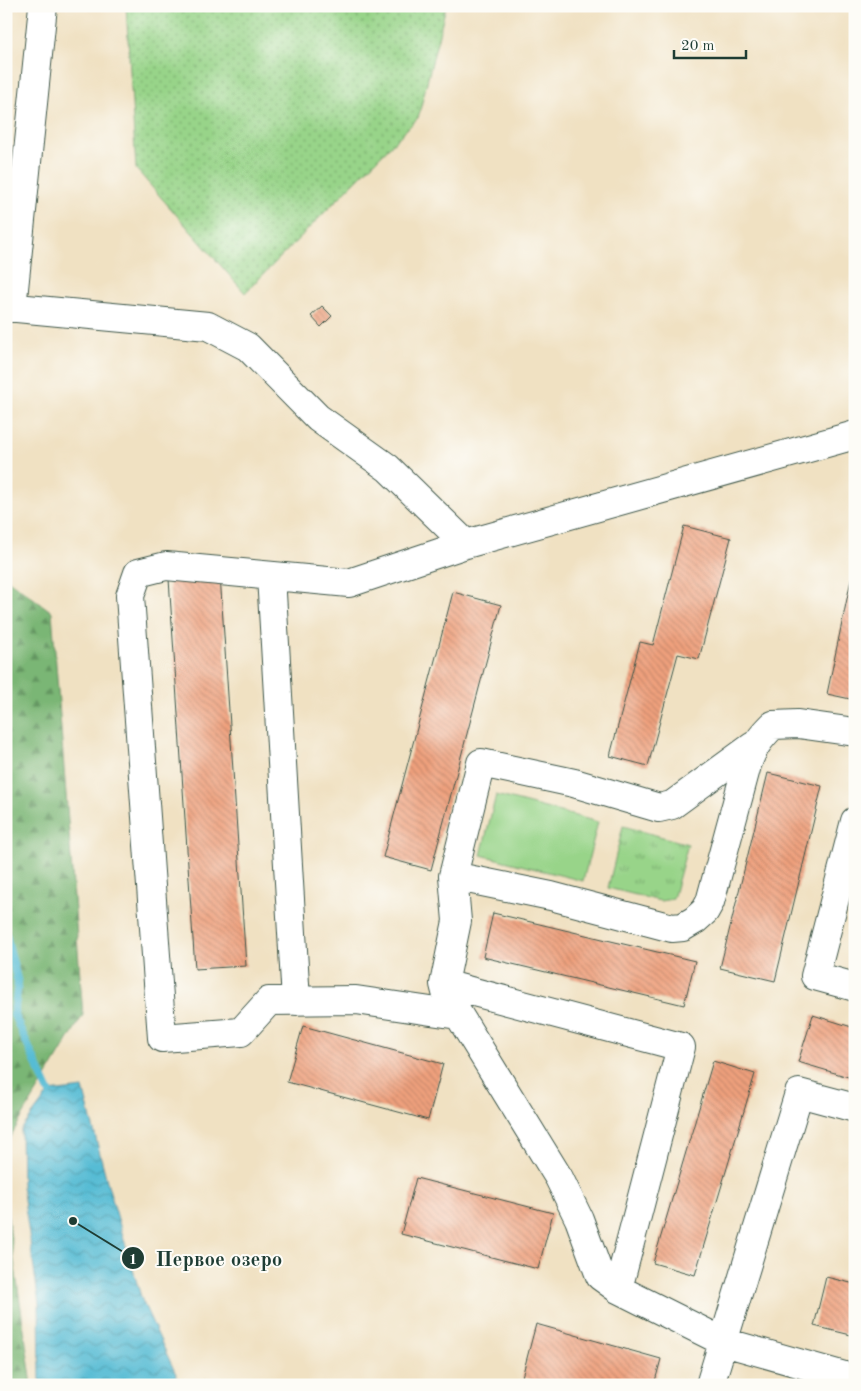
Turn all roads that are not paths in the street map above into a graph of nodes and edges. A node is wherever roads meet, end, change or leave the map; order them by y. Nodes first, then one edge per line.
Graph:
1 (43, 6) edge
2 (9, 307) edge
3 (855, 435) edge
4 (466, 544) junction
5 (272, 576) junction
6 (855, 732) edge
7 (753, 746) junction
8 (855, 820) edge
9 (453, 876) junction
10 (444, 984) junction
11 (855, 987) edge
12 (296, 1001) junction
13 (458, 1015) junction
14 (855, 1108) edge
15 (618, 1289) junction
16 (724, 1342) junction
17 (855, 1379) edge
18 (710, 1385) edge

1 - 2 lane
2 - 4 lane
3 - 4 lane
4 - 5 lane
5 - 12 lane
5 - 12 lane
6 - 7 lane
7 - 9 lane
7 - 9 lane
8 - 11 lane
9 - 10 lane
10 - 13 lane
10 - 15 lane
12 - 13 lane
13 - 15 lane
14 - 16 lane
15 - 16 lane
16 - 17 lane
16 - 18 lane

